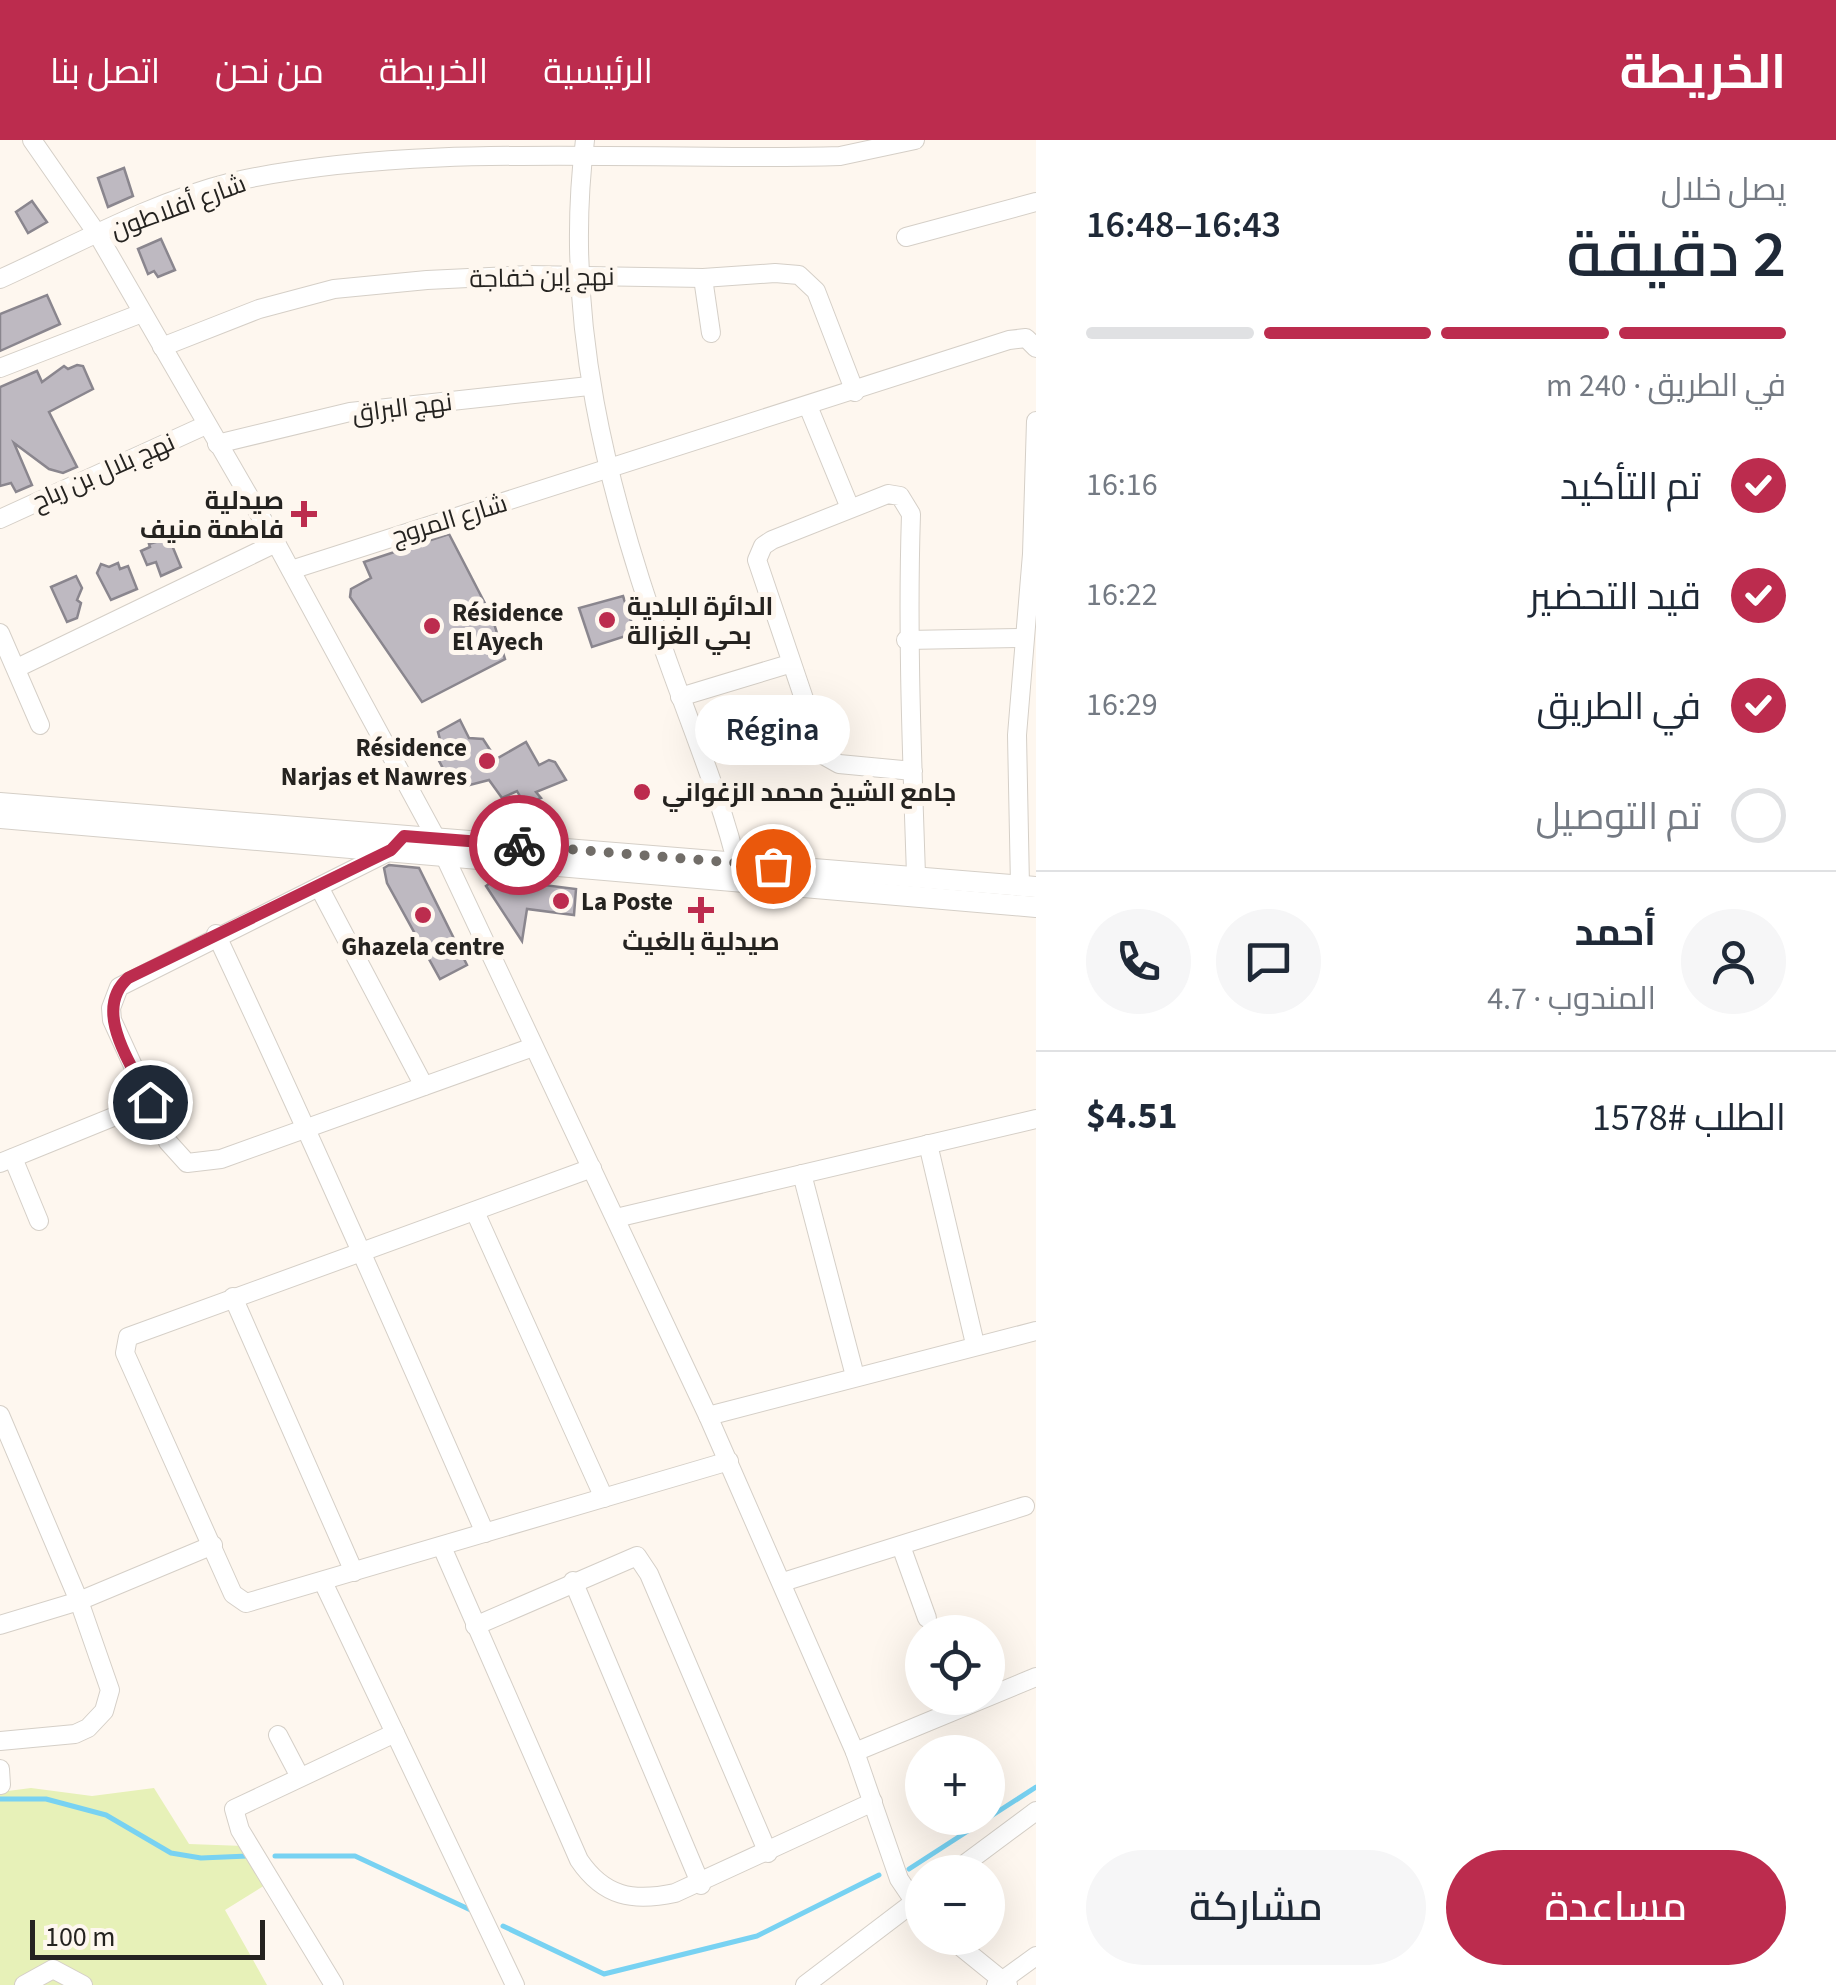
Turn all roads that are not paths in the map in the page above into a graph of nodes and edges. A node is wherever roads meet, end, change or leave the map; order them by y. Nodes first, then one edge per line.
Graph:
1 (32, 140) edge
2 (346, 140) edge
3 (915, 140) edge
4 (584, 148) edge
5 (764, 149) edge
6 (347, 160) junction
7 (1036, 202) edge
8 (98, 235) junction
9 (906, 238) dead end
10 (579, 275) junction
11 (0, 278) edge
12 (703, 278) junction
13 (142, 313) junction
14 (711, 334) dead end
15 (162, 347) junction
16 (1036, 348) edge
17 (0, 368) edge
18 (589, 386) junction
19 (856, 392) junction
20 (808, 406) junction
21 (1036, 421) edge
22 (206, 425) junction
23 (217, 444) junction
24 (608, 471) junction
25 (850, 508) junction
26 (0, 519) edge
27 (276, 543) junction
28 (291, 570) junction
29 (0, 633) edge
30 (1022, 638) junction
31 (906, 640) junction
32 (789, 664) junction
33 (16, 668) junction
34 (680, 696) junction
35 (40, 725) dead end
36 (913, 771) junction
37 (0, 803) edge
38 (0, 818) edge
39 (398, 843) junction
40 (439, 846) junction
41 (739, 871) junction
42 (916, 875) junction
43 (1028, 886) edge
44 (319, 887) junction
45 (1036, 907) edge
46 (216, 934) junction
47 (532, 1047) junction
48 (424, 1086) junction
49 (150, 1102) junction
50 (1036, 1118) edge
51 (309, 1128) junction
52 (928, 1144) junction
53 (7, 1160) edge
54 (592, 1168) junction
55 (802, 1174) junction
56 (476, 1214) junction
57 (616, 1218) junction
58 (39, 1221) dead end
59 (358, 1253) junction
60 (233, 1297) junction
61 (1036, 1331) edge
62 (975, 1344) junction
63 (855, 1376) junction
64 (0, 1415) edge
65 (708, 1416) junction
66 (8, 1450) edge
67 (728, 1460) junction
68 (604, 1498) junction
69 (1025, 1506) dead end
70 (485, 1533) junction
71 (212, 1545) junction
72 (442, 1546) junction
73 (901, 1546) junction
74 (354, 1572) junction
75 (573, 1581) junction
76 (324, 1582) junction
77 (782, 1582) junction
78 (79, 1602) junction
79 (926, 1615) edge
80 (0, 1625) edge
81 (475, 1626) junction
82 (1036, 1677) edge
83 (395, 1733) junction
84 (278, 1735) dead end
85 (0, 1741) edge
86 (854, 1752) junction
87 (300, 1777) junction
88 (873, 1802) junction
89 (1036, 1811) edge
90 (768, 1854) junction
91 (977, 1855) edge
92 (702, 1884) junction
93 (905, 1886) edge
94 (905, 1914) edge
95 (970, 1955) edge
96 (1036, 1956) edge
97 (1002, 1983) edge
98 (24, 1985) edge
99 (83, 1985) edge
100 (334, 1985) edge
101 (515, 1985) edge
102 (805, 1985) edge

1 - 8 street
2 - 6 street
3 - 5 street, شارع أفلاطون
4 - 5 street, شارع أفلاطون
4 - 6 street, شارع أفلاطون
4 - 10 street
6 - 8 street, شارع أفلاطون
7 - 9 street
8 - 11 street, شارع أفلاطون
8 - 13 street
10 - 12 street, نهج إبن خفاجة
10 - 15 street, نهج إبن خفاجة
10 - 18 street
12 - 14 street
12 - 19 street, نهج إبن خفاجة
13 - 15 street
13 - 17 street
15 - 22 street
16 - 19 street, شارع المروج
18 - 23 street, نهج البراق
18 - 24 street
19 - 20 street, شارع المروج
20 - 24 street, شارع المروج
20 - 25 street
21 - 30 street
22 - 23 street
22 - 26 street, نهج بلال بن رباح
23 - 27 street
24 - 28 street, شارع المروج
24 - 34 street
25 - 31 street
25 - 32 street
27 - 28 street
27 - 33 street
28 - 40 street
29 - 33 street
30 - 31 street
30 - 43 street
31 - 36 street
32 - 34 street
32 - 36 street
33 - 35 street
34 - 41 street
36 - 42 street
37 - 39 street
38 - 39 street
39 - 40 street
39 - 44 street
40 - 41 street
40 - 47 street
41 - 42 street
41 - 45 street
42 - 43 street
44 - 46 street
44 - 48 street
46 - 49 street
46 - 51 street
47 - 48 street
47 - 54 street
48 - 51 street
49 - 51 street
49 - 53 street
50 - 52 street
51 - 59 street
52 - 55 street
52 - 62 street
53 - 58 street
54 - 56 street
54 - 57 street
55 - 57 street
55 - 63 street
56 - 59 street
56 - 68 street
57 - 65 street
59 - 60 street
59 - 70 street
60 - 71 street
60 - 74 street
61 - 62 street
62 - 63 street
63 - 65 street
64 - 66 street
65 - 67 street
66 - 78 street
67 - 68 street
67 - 77 street
68 - 70 street
69 - 73 street
70 - 72 street
71 - 76 street
71 - 78 street
72 - 74 street
72 - 81 street
73 - 77 street
73 - 79 street
74 - 76 street
75 - 81 street
75 - 90 street
75 - 92 street
76 - 83 street
77 - 86 street
78 - 80 street
78 - 85 street
81 - 92 street
82 - 86 street
83 - 87 street
83 - 101 street
84 - 87 street
86 - 88 street
87 - 100 street
88 - 90 street
88 - 93 street
89 - 91 street
90 - 92 street
94 - 102 street
95 - 97 street
96 - 97 street
98 - 99 street

